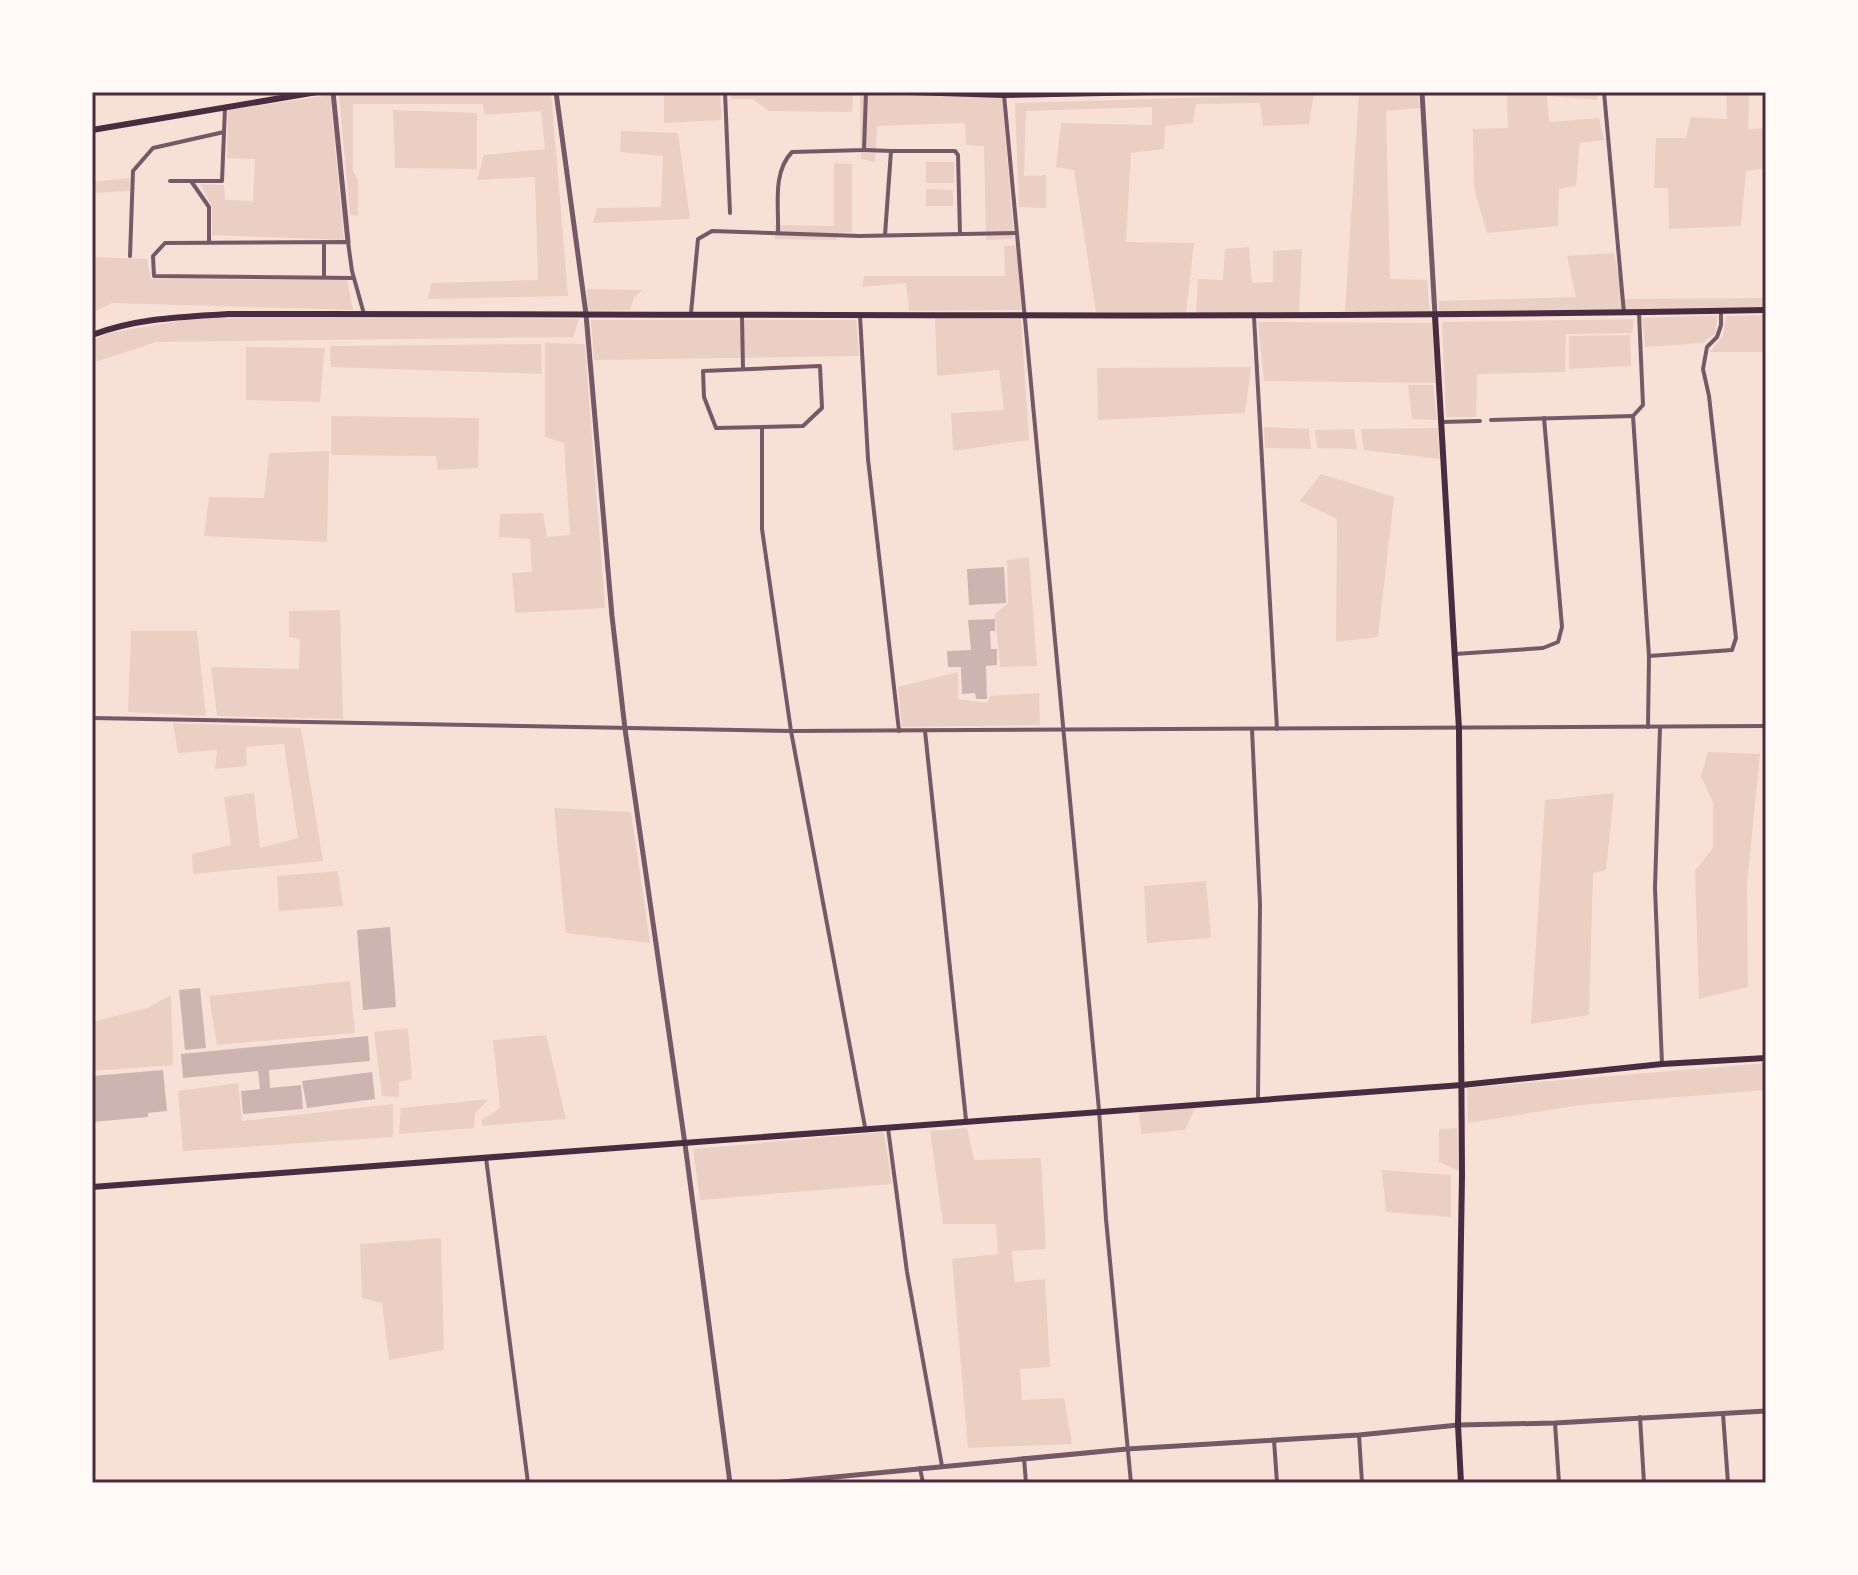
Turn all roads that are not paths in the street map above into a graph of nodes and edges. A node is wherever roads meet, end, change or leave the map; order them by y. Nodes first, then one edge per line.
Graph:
1 (317, 92) edge
2 (333, 92) edge
3 (556, 92) edge
4 (725, 92) edge
5 (866, 92) edge
6 (909, 92) edge
7 (1154, 92) edge
8 (1422, 92) edge
9 (1604, 92) edge
10 (307, 93) edge
11 (1004, 93) edge
12 (225, 108) junction
13 (92, 130) edge
14 (224, 132) junction
15 (864, 150) junction
16 (891, 151) junction
17 (170, 181) dead end
18 (191, 181) junction
19 (730, 213) dead end
20 (778, 233) junction
21 (1016, 233) junction
22 (960, 234) junction
23 (885, 235) junction
24 (209, 242) junction
25 (324, 242) junction
26 (348, 242) junction
27 (130, 256) dead end
28 (324, 277) junction
29 (354, 278) junction
30 (1766, 310) edge
31 (1721, 311) junction
32 (1624, 313) junction
33 (1639, 313) junction
34 (364, 314) junction
35 (586, 314) junction
36 (1024, 314) junction
37 (860, 315) junction
38 (691, 316) junction
39 (1435, 316) junction
40 (742, 317) junction
41 (1254, 317) junction
42 (92, 335) edge
43 (743, 369) junction
44 (1633, 416) junction
45 (1544, 418) junction
46 (1491, 420) dead end
47 (1480, 421) dead end
48 (1441, 422) junction
49 (762, 428) junction
50 (1454, 654) junction
51 (1649, 656) junction
52 (92, 718) edge
53 (1766, 726) edge
54 (1648, 727) junction
55 (1660, 727) junction
56 (625, 729) junction
57 (1252, 729) junction
58 (1277, 729) junction
59 (1459, 729) junction
60 (1064, 730) junction
61 (791, 731) junction
62 (899, 731) junction
63 (925, 731) junction
64 (1766, 1058) edge
65 (1662, 1064) junction
66 (1462, 1085) junction
67 (1258, 1098) junction
68 (1099, 1110) junction
69 (966, 1120) junction
70 (888, 1126) junction
71 (865, 1127) junction
72 (685, 1144) junction
73 (486, 1158) junction
74 (92, 1187) edge
75 (1766, 1411) edge
76 (1723, 1412) junction
77 (1640, 1417) junction
78 (1555, 1423) junction
79 (1458, 1425) junction
80 (1359, 1435) junction
81 (1274, 1440) junction
82 (1127, 1449) junction
83 (1024, 1458) junction
84 (942, 1466) junction
85 (920, 1468) junction
86 (528, 1483) edge
87 (730, 1483) edge
88 (772, 1483) edge
89 (923, 1483) edge
90 (1026, 1483) edge
91 (1131, 1483) edge
92 (1277, 1483) edge
93 (1362, 1483) edge
94 (1461, 1483) edge
95 (1559, 1483) edge
96 (1644, 1483) edge
97 (1728, 1483) edge

1 - 10 main road
2 - 26 street
3 - 35 street
4 - 19 street
5 - 15 street
6 - 11 main road
7 - 11 main road
8 - 39 street
9 - 32 street
10 - 12 main road
11 - 21 street
12 - 13 main road
12 - 14 street
14 - 18 street
14 - 27 street
15 - 16 street
15 - 20 street
16 - 22 street
16 - 23 street
17 - 18 street
18 - 24 street
20 - 23 street
20 - 38 street
21 - 22 street
21 - 36 street
22 - 23 street
24 - 25 street
24 - 28 street
25 - 26 street
25 - 28 street
26 - 29 street
28 - 29 street
29 - 34 street
30 - 31 main road
31 - 33 main road
31 - 51 street
32 - 33 main road
32 - 39 main road
33 - 44 street
34 - 35 main road
34 - 42 main road
35 - 38 main road
35 - 56 street
36 - 37 main road
36 - 41 main road
36 - 60 street
37 - 40 main road
37 - 62 street
38 - 40 main road
39 - 41 main road
39 - 48 main road
40 - 43 street
41 - 58 street
43 - 49 street
43 - 49 street
44 - 45 street
44 - 51 street
45 - 46 street
45 - 50 street
47 - 48 street
48 - 50 main road
49 - 61 street
50 - 59 main road
51 - 54 street
52 - 56 street
53 - 55 street
54 - 55 street
54 - 59 street
55 - 65 street
56 - 61 street
56 - 72 street
57 - 58 street
57 - 60 street
57 - 67 street
58 - 59 street
59 - 66 main road
60 - 63 street
60 - 68 street
61 - 62 street
61 - 71 street
62 - 63 street
63 - 69 street
64 - 65 main road
65 - 66 main road
66 - 67 main road
66 - 79 main road
67 - 68 main road
68 - 69 main road
68 - 82 street
69 - 70 main road
70 - 71 main road
70 - 84 street
71 - 72 main road
72 - 73 main road
72 - 87 street
73 - 74 main road
73 - 86 street
75 - 76 street
76 - 77 street
76 - 97 street
77 - 78 street
77 - 96 street
78 - 79 street
78 - 95 street
79 - 80 street
79 - 94 main road
80 - 81 street
80 - 93 street
81 - 82 street
81 - 92 street
82 - 83 street
82 - 91 street
83 - 84 street
83 - 90 street
84 - 85 street
85 - 88 street
85 - 89 street

